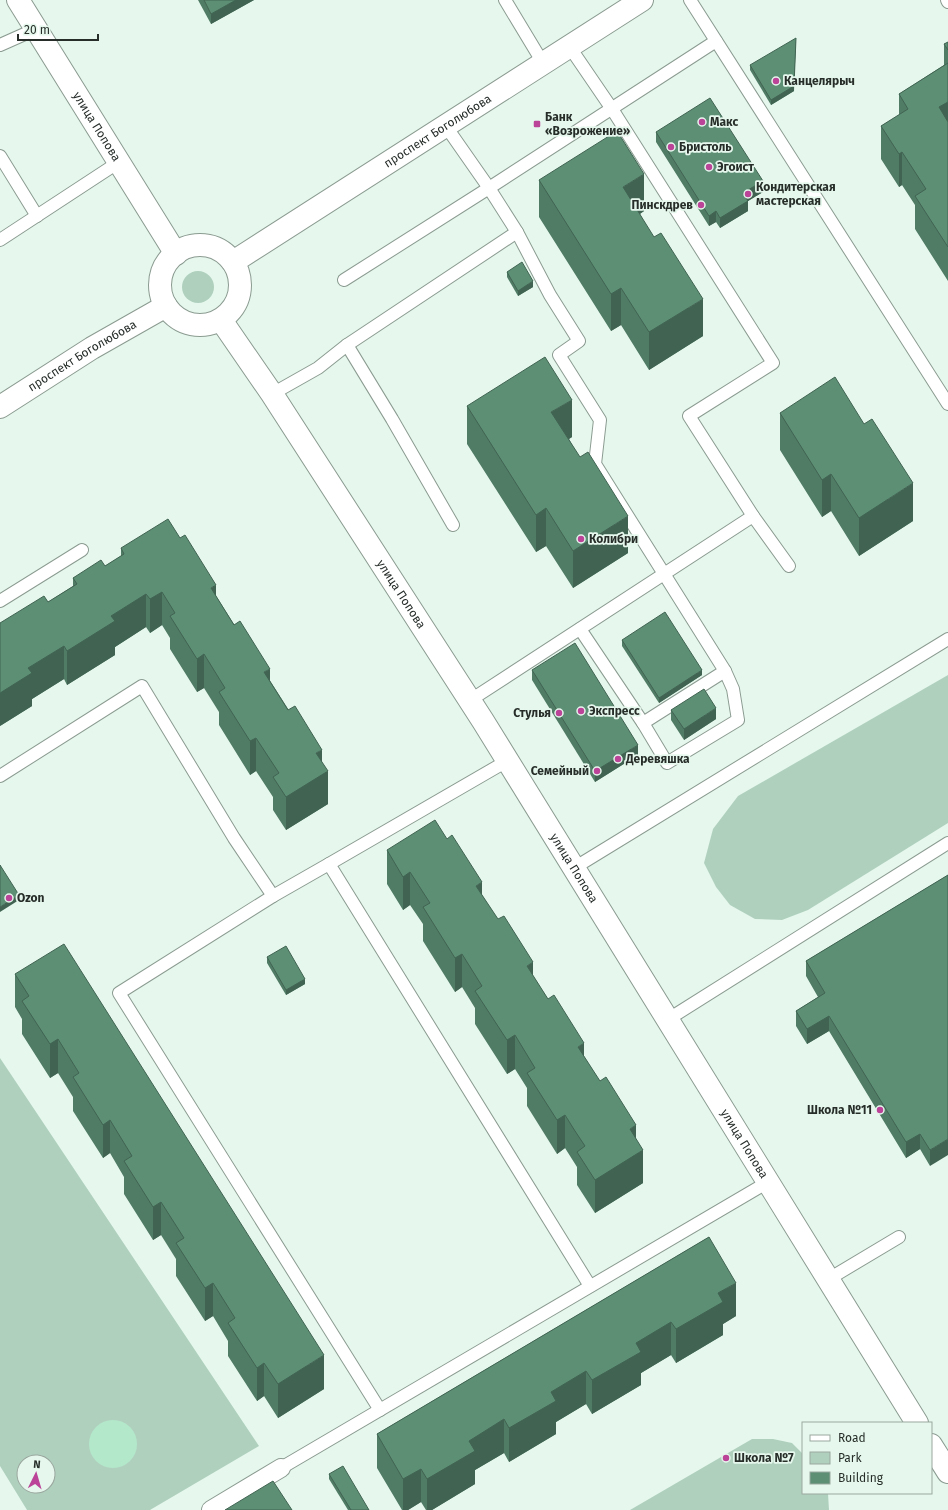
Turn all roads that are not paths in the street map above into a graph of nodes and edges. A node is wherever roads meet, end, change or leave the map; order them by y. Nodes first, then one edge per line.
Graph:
1 (18, 0) edge
2 (505, 0) edge
3 (642, 0) edge
4 (690, 0) edge
5 (36, 28) junction
6 (716, 41) junction
7 (0, 45) edge
8 (569, 46) junction
9 (543, 63) junction
10 (612, 109) junction
11 (445, 125) junction
12 (0, 156) edge
13 (119, 162) junction
14 (490, 188) junction
15 (37, 216) junction
16 (517, 232) junction
17 (0, 240) edge
18 (176, 254) junction
19 (233, 262) junction
20 (344, 280) dead end
21 (166, 306) junction
22 (221, 320) junction
23 (346, 345) junction
24 (272, 394) junction
25 (948, 404) edge
26 (0, 407) edge
27 (753, 516) junction
28 (453, 526) dead end
29 (82, 550) dead end
30 (789, 566) dead end
31 (664, 574) junction
32 (0, 601) edge
33 (580, 629) junction
34 (948, 639) edge
35 (724, 671) junction
36 (469, 701) junction
37 (643, 723) junction
38 (507, 761) junction
39 (0, 776) edge
40 (948, 843) edge
41 (330, 864) junction
42 (574, 868) junction
43 (273, 896) junction
44 (667, 1020) junction
45 (768, 1182) junction
46 (899, 1237) dead end
47 (827, 1280) junction
48 (590, 1286) junction
49 (380, 1410) junction
50 (916, 1422) edge
51 (932, 1447) edge
52 (281, 1468) joint
53 (948, 1472) edge
54 (211, 1510) edge

1 - 5 street, улица Попова
2 - 9 lane
3 - 8 street, проспект Боголюбова
4 - 6 lane
5 - 7 lane
5 - 13 street, улица Попова
6 - 10 lane
6 - 25 lane
8 - 9 street, проспект Боголюбова
8 - 10 lane
9 - 11 street, проспект Боголюбова
10 - 14 lane
10 - 27 lane
11 - 14 lane
11 - 19 street, проспект Боголюбова
12 - 15 lane
13 - 15 lane
13 - 18 street, улица Попова
14 - 16 lane
14 - 20 lane
15 - 17 lane
16 - 23 lane
16 - 31 lane
18 - 19 street
18 - 21 street
19 - 22 street
21 - 22 street
21 - 26 street, проспект Боголюбова
22 - 24 street, улица Попова
23 - 24 lane
23 - 28 lane
24 - 36 street, улица Попова
27 - 30 lane
27 - 31 lane
29 - 32 lane
31 - 33 lane
31 - 35 lane
33 - 36 lane
33 - 37 lane
34 - 42 lane
35 - 37 lane
35 - 37 lane
36 - 38 street, улица Попова
38 - 41 lane
38 - 42 street, улица Попова
39 - 43 lane
40 - 44 lane
41 - 43 lane
41 - 48 lane
42 - 44 street, улица Попова
43 - 49 lane
44 - 45 street, улица Попова
45 - 47 street, улица Попова
45 - 48 lane
46 - 47 lane
47 - 50 street, улица Попова
48 - 49 lane
49 - 52 lane
51 - 53 street
52 - 54 street

